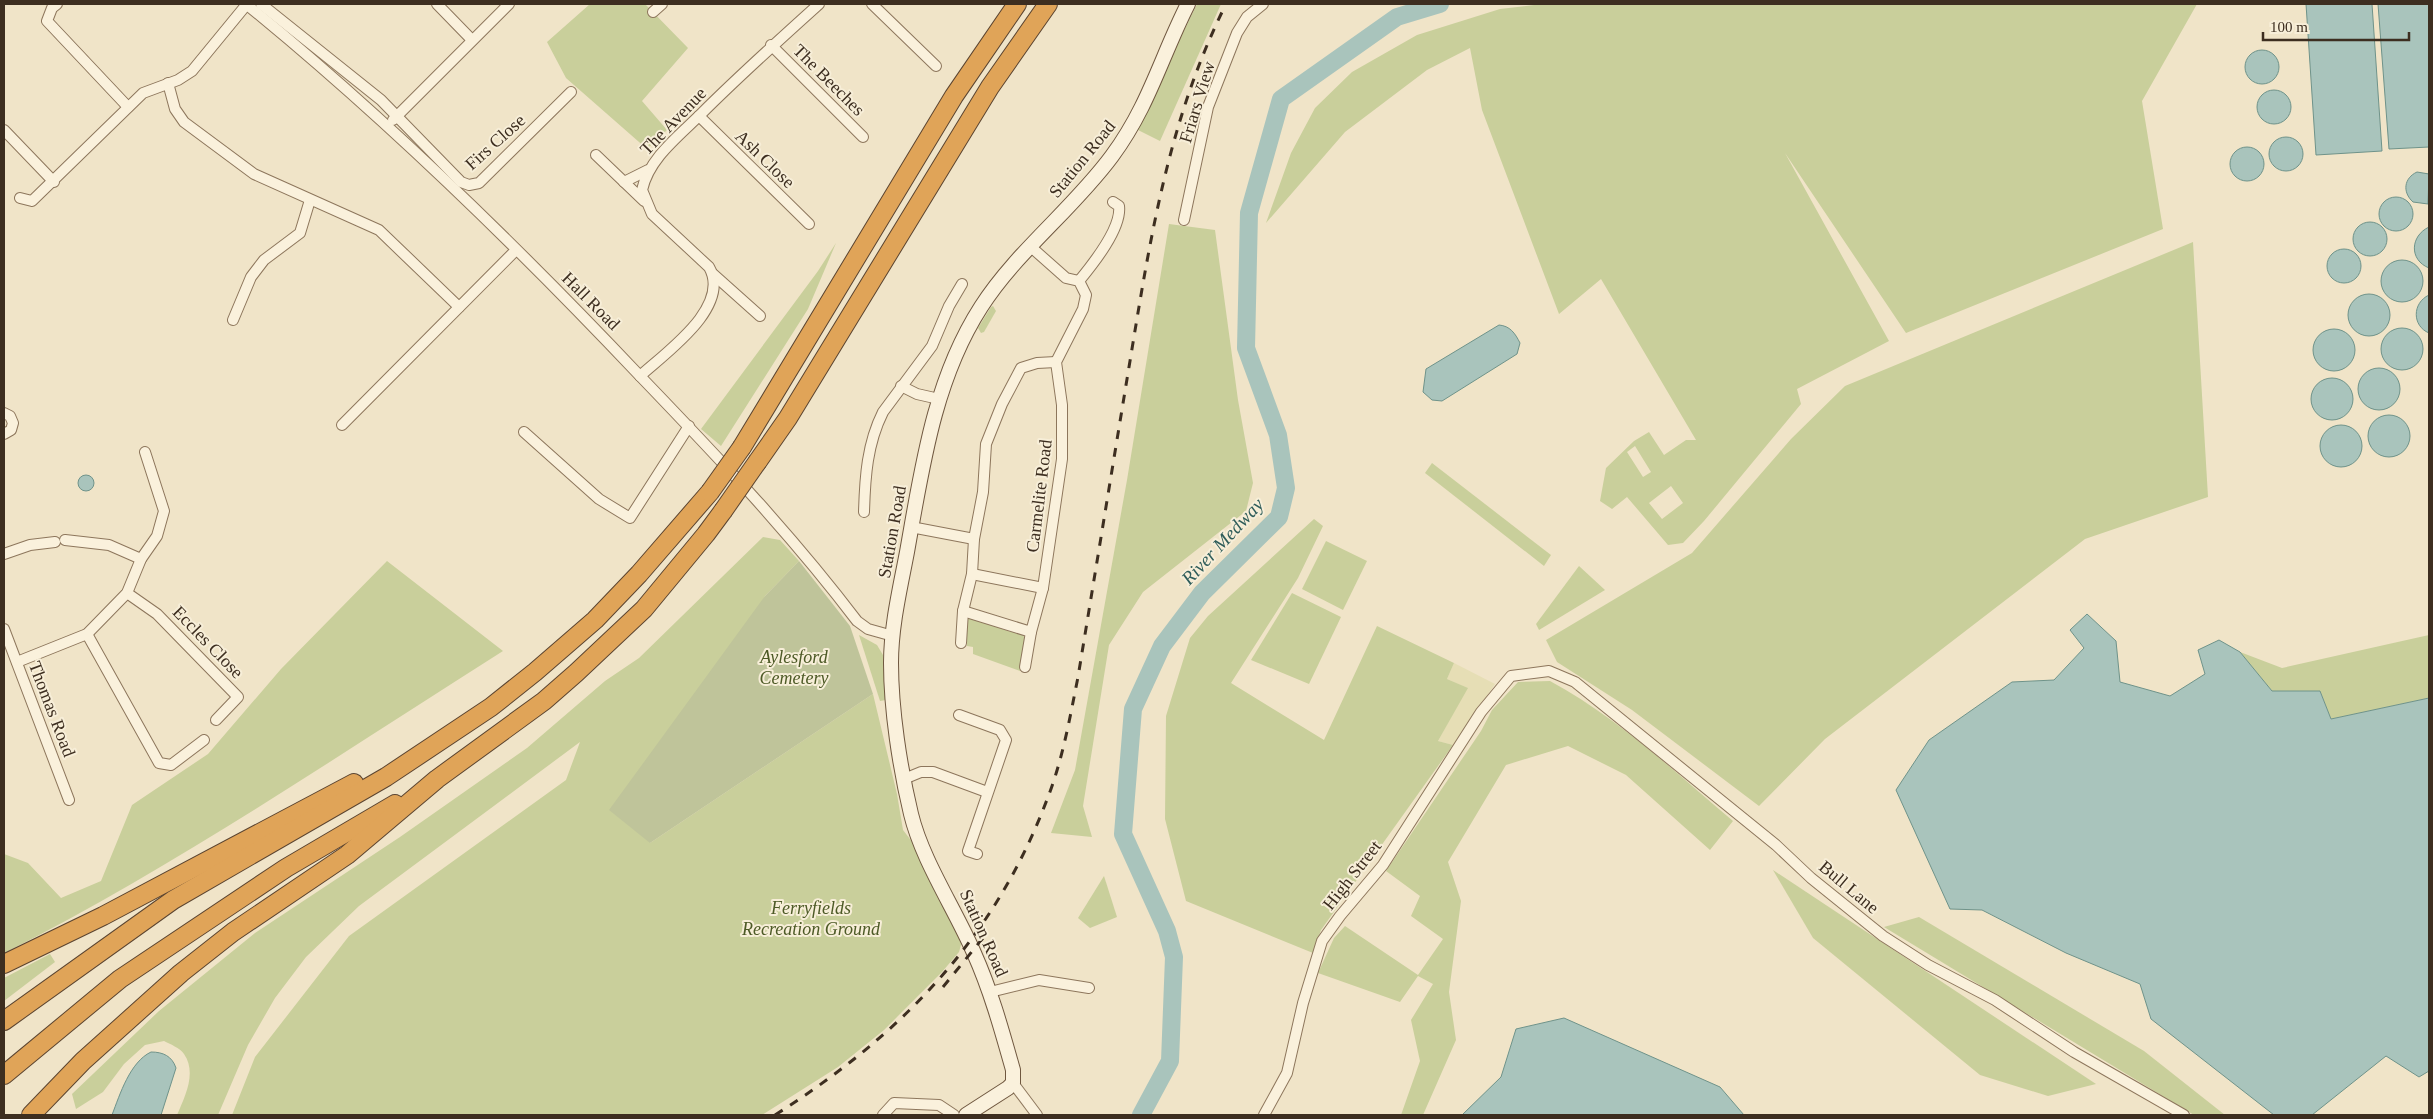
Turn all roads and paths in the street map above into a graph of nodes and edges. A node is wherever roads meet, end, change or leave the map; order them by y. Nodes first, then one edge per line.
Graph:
1 (57, 4) edge
2 (247, 4) edge
3 (261, 4) edge
4 (437, 4) edge
5 (509, 4) edge
6 (662, 4) edge
7 (819, 4) edge
8 (872, 4) edge
9 (1017, 4) edge
10 (1048, 4) edge
11 (1188, 4) edge
12 (1263, 4) edge
13 (653, 12) dead end
14 (472, 40) junction
15 (771, 45) junction
16 (936, 66) dead end
17 (168, 83) junction
18 (571, 92) dead end
19 (128, 107) junction
20 (396, 116) junction
21 (699, 116) junction
22 (387, 126) junction
23 (4, 130) edge
24 (863, 137) dead end
25 (596, 155) dead end
26 (648, 170) junction
27 (54, 182) junction
28 (624, 182) junction
29 (20, 198) dead end
30 (310, 200) junction
31 (1113, 202) dead end
32 (648, 205) junction
33 (1184, 220) dead end
34 (809, 224) dead end
35 (1032, 247) junction
36 (516, 250) junction
37 (713, 274) junction
38 (1079, 281) junction
39 (962, 284) dead end
40 (459, 307) junction
41 (760, 316) dead end
42 (233, 320) dead end
43 (1056, 362) junction
44 (640, 376) junction
45 (902, 386) junction
46 (938, 399) junction
47 (4, 413) edge
48 (342, 425) dead end
49 (689, 426) junction
50 (524, 432) dead end
51 (4, 434) edge
52 (145, 452) dead end
53 (864, 512) dead end
54 (911, 527) junction
55 (974, 539) junction
56 (4, 554) edge
57 (141, 559) junction
58 (972, 574) junction
59 (1043, 588) junction
60 (126, 593) junction
61 (963, 611) junction
62 (1031, 632) junction
63 (87, 634) junction
64 (5, 635) edge
65 (893, 636) junction
66 (961, 643) dead end
67 (17, 662) junction
68 (1025, 667) dead end
69 (1511, 676) joint
70 (959, 715) dead end
71 (216, 720) dead end
72 (204, 740) dead end
73 (438, 742) junction
74 (904, 779) junction
75 (437, 780) junction
76 (987, 792) junction
77 (69, 800) dead end
78 (977, 854) dead end
79 (4, 964) edge
80 (1089, 988) dead end
81 (990, 992) junction
82 (4, 1021) edge
83 (4, 1075) edge
84 (1012, 1083) junction
85 (31, 1115) edge
86 (883, 1115) edge
87 (954, 1115) edge
88 (966, 1115) edge
89 (1037, 1115) edge
90 (1264, 1115) edge
91 (2184, 1115) edge

1 - 19 street
2 - 17 street
2 - 22 street, Hall Road
3 - 20 street
4 - 14 street
5 - 14 street
6 - 13 street
7 - 15 street, The Avenue
8 - 16 street
9 - 73 highway, bridge
10 - 75 highway, bridge
11 - 35 street, Station Road
12 - 33 street, Friars View
14 - 20 street
15 - 21 street, The Avenue
15 - 24 street, The Beeches
17 - 19 street
17 - 30 street
18 - 20 street, Firs Close
19 - 27 street
20 - 22 street
21 - 26 street, The Avenue
21 - 34 street, Ash Close
22 - 36 street, Hall Road
23 - 27 street
25 - 28 street
26 - 28 street
26 - 32 street, The Avenue
27 - 29 street
28 - 32 street
30 - 40 street
30 - 42 street
31 - 38 street
32 - 37 street, The Avenue
35 - 38 street
35 - 46 street, Station Road
36 - 40 street
36 - 44 street, Hall Road
37 - 41 street, The Avenue
37 - 44 street
38 - 43 street
39 - 45 street
40 - 48 street
43 - 55 street
43 - 59 street, Carmelite Road
44 - 49 street, Hall Road
45 - 46 street
45 - 53 street
46 - 54 street, Station Road
47 - 51 street
49 - 50 street
49 - 65 street, Hall Road
52 - 57 street
54 - 55 street
54 - 65 street, Station Road
55 - 58 street
56 - 57 street
57 - 60 street
58 - 59 street
58 - 61 street
59 - 62 street, Carmelite Road
60 - 63 street
60 - 71 street, Eccles Close
61 - 62 street
61 - 66 street
62 - 68 street, Carmelite Road
63 - 67 street
63 - 72 street
64 - 67 street, Thomas Road
65 - 74 street, Station Road
67 - 77 street, Thomas Road
69 - 90 street, High Street
69 - 91 street, Bull Lane
70 - 76 street
73 - 79 highway
73 - 82 highway
74 - 76 street
74 - 81 street, Station Road
75 - 83 highway
75 - 85 highway
76 - 78 street
80 - 81 street
81 - 84 street, Station Road
84 - 88 street
84 - 89 street
86 - 87 street

